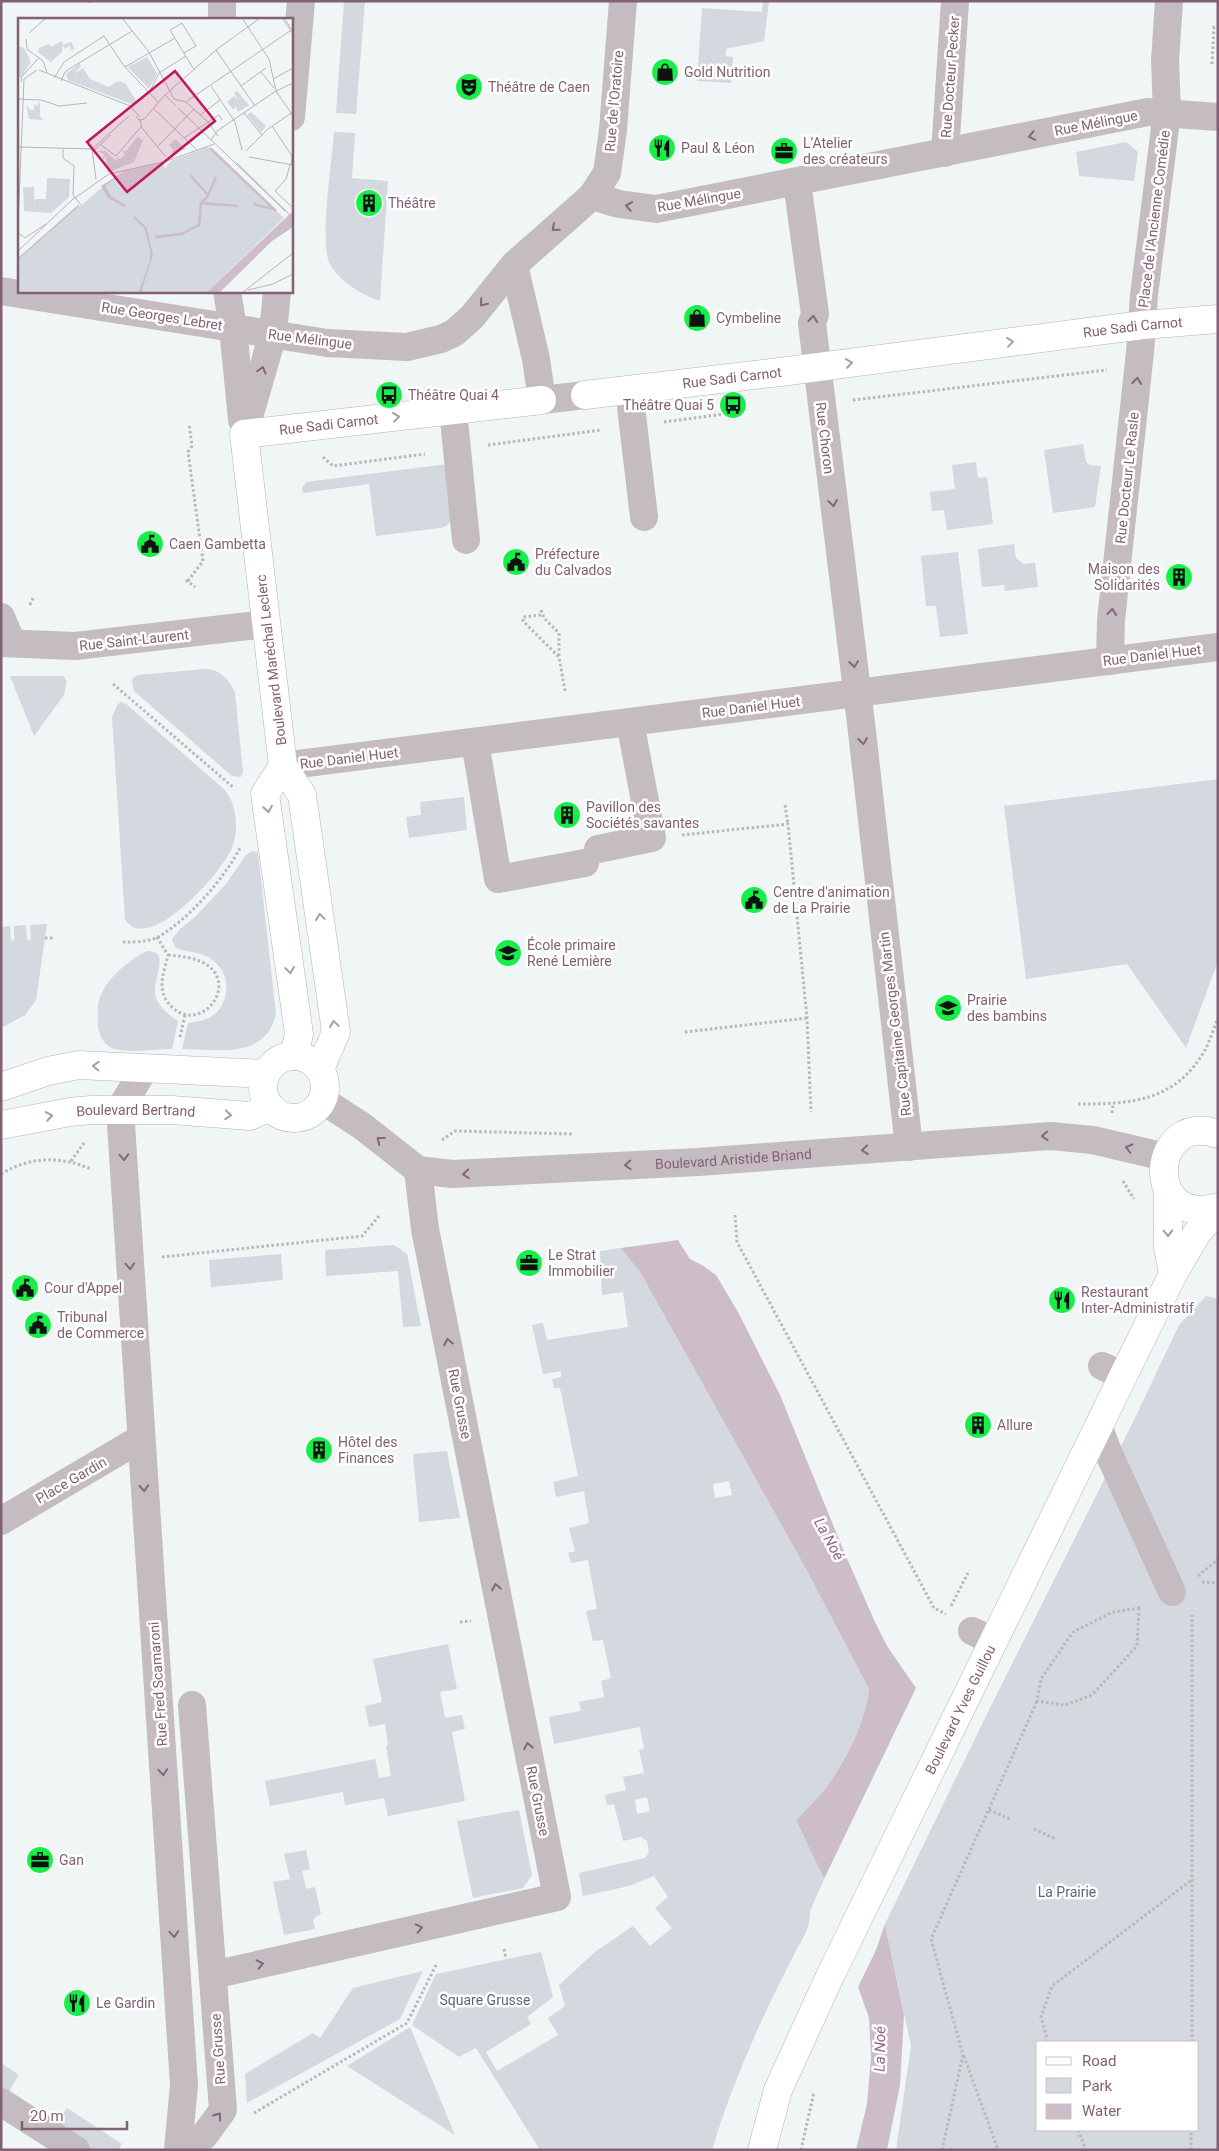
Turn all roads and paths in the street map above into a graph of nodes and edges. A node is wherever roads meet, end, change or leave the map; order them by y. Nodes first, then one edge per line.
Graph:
1 (222, 1) edge
2 (301, 1) edge
3 (623, 1) edge
4 (955, 1) edge
5 (1169, 1) edge
6 (222, 18) edge
7 (1218, 28) edge
8 (1218, 60) edge
9 (292, 105) edge
10 (1167, 112) junction
11 (1218, 116) edge
12 (945, 153) junction
13 (797, 182) junction
14 (592, 196) junction
15 (514, 265) junction
16 (1, 291) edge
17 (227, 292) edge
18 (277, 292) edge
19 (1218, 318) edge
20 (1143, 325) junction
21 (233, 328) junction
22 (273, 334) junction
23 (816, 368) junction
24 (1111, 370) dead end
25 (629, 390) junction
26 (585, 395) joint
27 (542, 400) junction
28 (848, 400) dead end
29 (453, 410) junction
30 (739, 412) dead end
31 (189, 424) dead end
32 (633, 426) junction
33 (244, 434) junction
34 (644, 517) dead end
35 (466, 540) dead end
36 (195, 587) dead end
37 (541, 610) dead end
38 (541, 615) junction
39 (1, 617) edge
40 (266, 624) junction
41 (6, 643) edge
42 (1218, 647) edge
43 (559, 657) junction
44 (1110, 661) junction
45 (113, 684) dead end
46 (565, 691) dead end
47 (857, 693) junction
48 (630, 722) junction
49 (475, 742) junction
50 (284, 766) junction
51 (236, 789) dead end
52 (785, 805) dead end
53 (788, 824) junction
54 (652, 838) junction
55 (243, 843) dead end
56 (46, 938) dead end
57 (55, 938) dead end
58 (157, 938) junction
59 (124, 942) dead end
60 (168, 955) junction
61 (185, 1015) junction
62 (807, 1018) junction
63 (1218, 1018) edge
64 (685, 1032) dead end
65 (178, 1043) dead end
66 (294, 1056) junction
67 (145, 1068) junction
68 (320, 1069) junction
69 (266, 1074) junction
70 (1, 1087) edge
71 (322, 1100) junction
72 (1113, 1104) dead end
73 (270, 1107) junction
74 (120, 1109) junction
75 (811, 1112) dead end
76 (1, 1125) edge
77 (1212, 1126) edge
78 (582, 1134) dead end
79 (436, 1147) dead end
80 (909, 1147) junction
81 (1165, 1157) junction
82 (418, 1170) junction
83 (1, 1174) edge
84 (1119, 1177) dead end
85 (123, 1184) junction
86 (1168, 1191) junction
87 (1137, 1206) dead end
88 (1218, 1208) edge
89 (735, 1215) dead end
90 (379, 1216) dead end
91 (130, 1260) junction
92 (1172, 1274) junction
93 (1098, 1426) junction
94 (140, 1439) junction
95 (1, 1520) edge
96 (1218, 1559) edge
97 (968, 1573) dead end
98 (1201, 1582) dead end
99 (1218, 1583) edge
100 (1182, 1587) joint
101 (953, 1602) dead end
102 (1192, 1611) dead end
103 (973, 1630) junction
104 (1037, 1701) junction
105 (192, 1705) dead end
106 (989, 1810) junction
107 (1010, 1819) dead end
108 (1034, 1829) dead end
109 (1056, 1839) dead end
110 (1193, 1878) junction
111 (504, 1949) dead end
112 (506, 1960) dead end
113 (437, 1963) dead end
114 (213, 1975) junction
115 (1048, 2041) edge
116 (1192, 2041) edge
117 (963, 2055) junction
118 (814, 2090) dead end
119 (1, 2102) edge
120 (223, 2110) junction
121 (1078, 2131) edge
122 (1191, 2131) edge
123 (76, 2150) edge
124 (178, 2150) edge
125 (184, 2150) edge
126 (762, 2150) edge
127 (801, 2150) edge
128 (942, 2150) edge
129 (998, 2150) edge
130 (1086, 2150) edge
131 (1191, 2150) edge

1 - 6 street
2 - 9 street
3 - 14 street, Rue de l'Oratoire
4 - 12 street, Rue Docteur Pecker
5 - 10 street, Place de l'Ancienne Comédie
7 - 8 path
10 - 11 street, Rue Mélingue
10 -> 12 street, Rue Mélingue
10 - 20 street, Place de l'Ancienne Comédie
12 - 13 street, Rue Mélingue
13 -> 14 street, Rue Mélingue
23 -> 13 street, Rue Choron
14 -> 15 street, Rue Mélingue
15 -> 22 street, Rue Mélingue
15 - 27 street
16 - 21 street, Rue Georges Lebret
17 - 21 street, Boulevard Maréchal Leclerc
18 - 22 street, Boulevard Maréchal Leclerc
19 - 20 main road, Rue Sadi Carnot
23 -> 20 main road, Rue Sadi Carnot
44 -> 20 street, Rue Docteur Le Rasle
21 - 22 street, Rue Mélingue
21 - 33 street, Boulevard Maréchal Leclerc
33 -> 22 street, Boulevard Maréchal Leclerc
23 - 25 main road, Rue Sadi Carnot
23 -> 47 street, Rue Choron
24 - 28 path
25 - 26 main road, Rue Sadi Carnot
25 - 32 street
26 - 27 street, Rue Sadi Carnot
27 - 29 main road, Rue Sadi Carnot
33 -> 29 main road, Rue Sadi Carnot
29 - 35 street
30 - 32 path
31 - 36 path
32 - 34 street
33 - 40 main road, Boulevard Maréchal Leclerc
37 - 38 path
38 - 43 path
38 - 43 path
39 - 41 street
40 - 41 street, Rue Saint-Laurent
40 - 50 main road, Boulevard Maréchal Leclerc
42 - 44 street, Rue Daniel Huet
43 - 46 path
44 - 47 street, Rue Daniel Huet
45 - 51 path
47 - 48 street, Rue Daniel Huet
47 -> 80 street, Rue Capitaine Georges Martin
48 - 49 street, Rue Daniel Huet
48 - 54 street
49 - 50 street, Rue Daniel Huet
49 - 54 street
50 -> 66 main road
68 -> 50 main road, Boulevard Maréchal Leclerc
52 - 53 path
53 - 54 path
53 - 62 path
55 - 58 path
56 - 57 path
58 - 59 path
58 - 60 path
60 - 61 path
60 - 61 path
61 - 65 path
62 - 64 path
62 - 75 path
63 - 72 path
66 - 68 main road
66 - 69 main road
67 - 69 main road
67 -> 70 main road
67 - 74 street
68 - 71 main road
69 - 73 main road
71 - 73 main road
82 -> 71 street
74 -> 73 main road, Boulevard Bertrand
76 -> 74 main road, Boulevard Bertrand
74 -> 85 street, Rue Fred Scamaroni
77 - 81 main road
78 - 79 path
81 -> 80 street, Boulevard Aristide Briand
80 -> 82 street, Boulevard Aristide Briand
81 - 86 main road
114 -> 82 street, Rue Grusse
83 - 85 path
84 - 87 path
85 - 91 street, Rue Fred Scamaroni
86 - 88 main road
86 -> 92 main road
88 - 92 main road, Boulevard Yves Guillou
89 - 103 path
90 - 91 path
91 -> 94 street, Rue Fred Scamaroni
92 - 93 main road, Boulevard Yves Guillou
93 - 100 street
93 - 103 main road, Boulevard Yves Guillou
94 - 95 street, Place Gardin
94 -> 124 street, Rue Fred Scamaroni
96 - 100 path
97 - 101 path
98 - 99 path
102 - 110 path
103 - 126 main road, Boulevard Yves Guillou
104 - 104 path
104 - 106 path
105 - 114 street
106 - 107 path
106 - 117 path
108 - 109 path
110 - 115 path
110 - 116 path
111 - 112 path
113 - 120 path
114 - 120 street, Rue Grusse
117 - 128 path
117 - 129 path
118 - 127 path
119 - 123 street
125 -> 120 street
121 - 130 path
122 - 131 path

